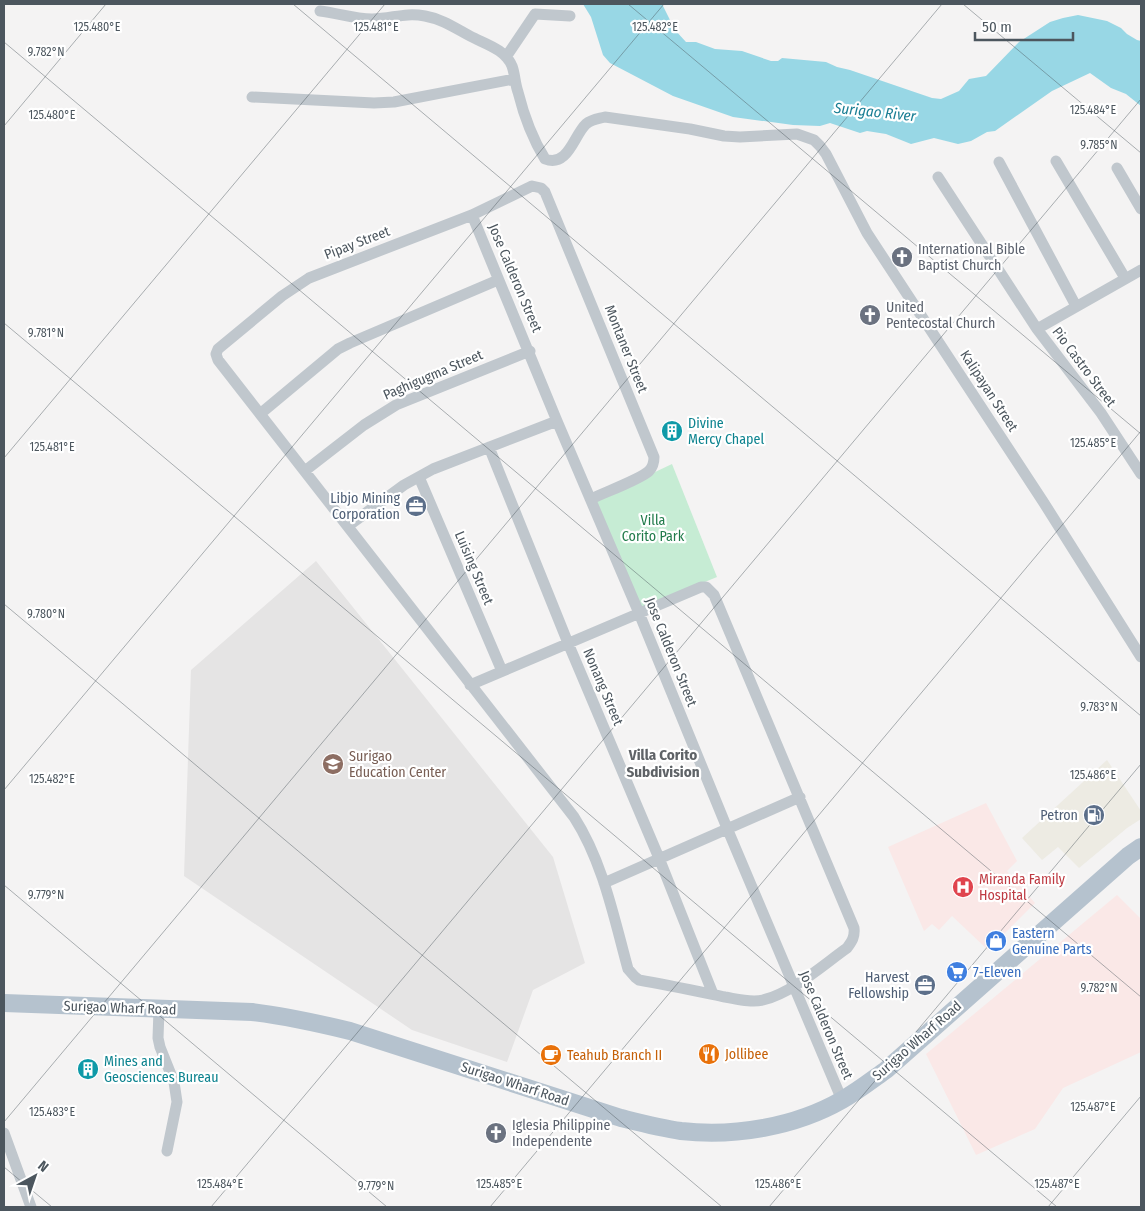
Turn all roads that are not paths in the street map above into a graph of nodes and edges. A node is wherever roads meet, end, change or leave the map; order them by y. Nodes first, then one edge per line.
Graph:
1 (320, 11) dead end
2 (570, 16) dead end
3 (506, 57) junction
4 (514, 80) junction
5 (252, 97) dead end
6 (1056, 161) dead end
7 (999, 162) dead end
8 (1117, 168) dead end
9 (938, 177) dead end
10 (532, 186) joint
11 (1141, 209) edge
12 (472, 215) junction
13 (1141, 270) edge
14 (1125, 278) junction
15 (498, 280) junction
16 (1076, 306) junction
17 (1036, 329) junction
18 (530, 351) junction
19 (260, 414) junction
20 (557, 421) junction
21 (489, 447) junction
22 (306, 470) junction
23 (1141, 474) edge
24 (418, 476) junction
25 (591, 499) junction
26 (348, 526) junction
27 (640, 613) junction
28 (568, 643) junction
29 (1141, 657) edge
30 (502, 671) junction
31 (470, 685) junction
32 (800, 797) junction
33 (727, 828) junction
34 (1141, 847) edge
35 (659, 858) junction
36 (604, 883) junction
37 (793, 986) junction
38 (713, 994) junction
39 (4, 1003) edge
40 (160, 1010) junction
41 (842, 1100) junction
42 (4, 1133) edge
43 (7, 1151) edge
44 (167, 1151) dead end
45 (31, 1207) edge

1 - 3 street
2 - 3 street
3 - 4 street
4 - 5 street
4 - 29 street, Kalipayan Street
6 - 14 street
7 - 16 street
8 - 11 street
9 - 17 street
10 - 12 street, Pipay Street
10 - 25 street, Montaner Street
12 - 15 street, Jose Calderon Street
12 - 19 street, Pipay Street
13 - 14 street, Pio Castro Street
14 - 16 street, Pio Castro Street
15 - 18 street, Jose Calderon Street
15 - 19 street
16 - 17 street, Pio Castro Street
17 - 23 street, Pio Castro Street
18 - 20 street, Jose Calderon Street
18 - 22 street, Paghigugma Street
19 - 22 street
20 - 21 street
20 - 25 street, Jose Calderon Street
21 - 24 street
21 - 28 street, Nonang Street
22 - 26 street
24 - 26 street
24 - 30 street, Luising Street
25 - 27 street, Jose Calderon Street
26 - 31 street
27 - 28 street
27 - 32 street
27 - 33 street, Jose Calderon Street
28 - 30 street
28 - 35 street, Nonang Street
30 - 31 street
31 - 36 street
32 - 33 street
32 - 37 street
33 - 35 street
33 - 37 street, Jose Calderon Street
34 - 41 main road, Surigao Wharf Road
35 - 36 street
35 - 38 street, Nonang Street
36 - 38 street
37 - 38 street
37 - 41 street, Jose Calderon Street
39 - 40 main road, Surigao Wharf Road
40 - 41 main road, Surigao Wharf Road
40 - 44 street
42 - 43 street
43 - 45 street

